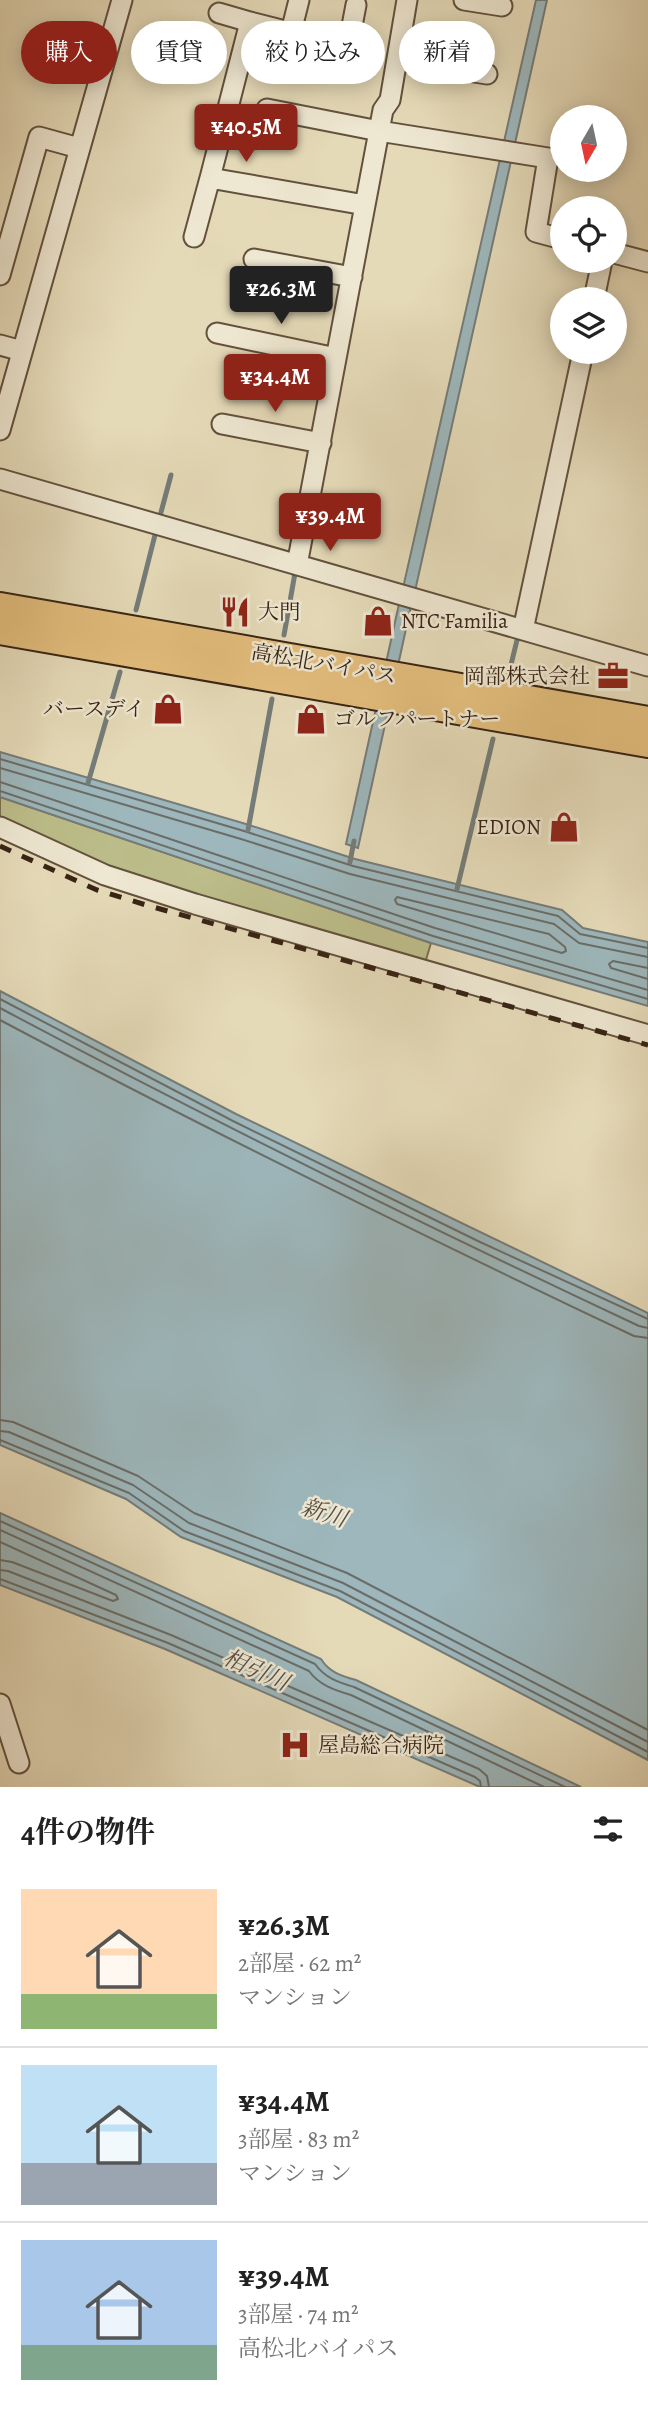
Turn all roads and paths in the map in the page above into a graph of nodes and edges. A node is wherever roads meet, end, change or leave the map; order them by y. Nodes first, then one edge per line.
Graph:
1 (122, 0) edge
2 (299, 0) edge
3 (407, 0) edge
4 (464, 0) edge
5 (356, 5) dead end
6 (502, 6) dead end
7 (219, 13) dead end
8 (247, 21) edge
9 (294, 21) edge
10 (353, 21) edge
11 (241, 58) edge
12 (397, 60) joint
13 (267, 109) dead end
14 (379, 131) junction
15 (79, 148) junction
16 (211, 178) junction
17 (365, 205) junction
18 (550, 236) edge
19 (194, 237) dead end
20 (627, 256) edge
21 (254, 259) dead end
22 (648, 262) edge
23 (0, 275) edge
24 (352, 277) junction
25 (218, 333) dead end
26 (0, 345) edge
27 (22, 351) junction
28 (336, 358) junction
29 (580, 364) edge
30 (222, 424) dead end
31 (0, 430) edge
32 (321, 443) junction
33 (0, 478) edge
34 (298, 565) junction
35 (0, 607) edge
36 (0, 630) edge
37 (523, 630) junction
38 (648, 666) edge
39 (648, 721) edge
40 (648, 743) edge
41 (0, 827) edge
42 (648, 1035) edge
43 (0, 1704) edge
44 (19, 1763) dead end

1 - 15 street
2 - 9 street
3 - 12 street
4 - 6 street
5 - 10 street
7 - 8 street
11 - 16 street
12 - 14 street
13 - 14 street
14 - 17 street
14 - 18 street
15 - 23 street
15 - 27 street
16 - 17 street
16 - 19 street
17 - 24 street
20 - 22 street
21 - 24 street
24 - 28 street
25 - 28 street
26 - 27 street
27 - 31 street
28 - 32 street
29 - 37 street
30 - 32 street
32 - 34 street
33 - 34 street
34 - 37 street
35 - 39 highway, 高松北バイパス
36 - 40 highway, 高松北バイパス
37 - 38 street
41 - 42 street
43 - 44 street

